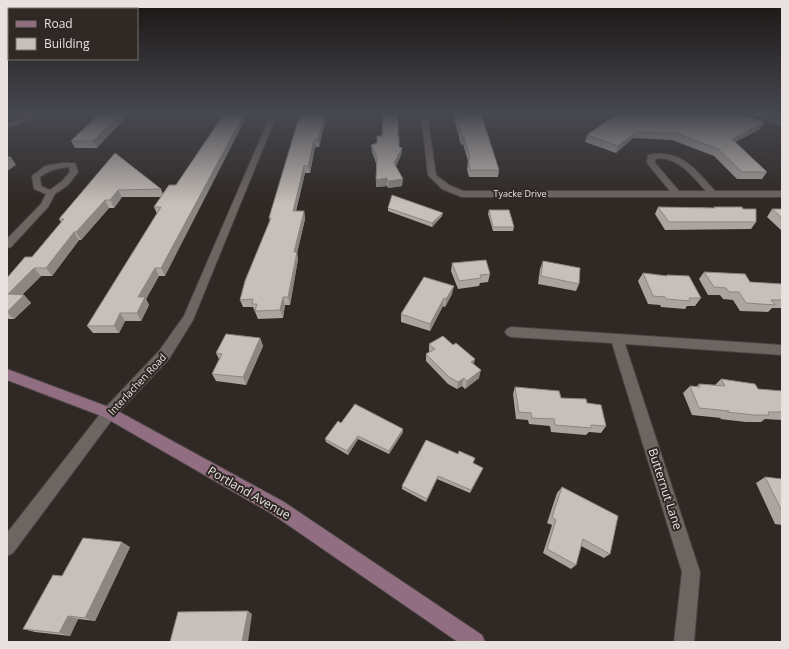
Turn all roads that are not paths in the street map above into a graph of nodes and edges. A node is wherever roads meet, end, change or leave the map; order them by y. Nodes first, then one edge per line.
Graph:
1 (261, 144) edge
2 (428, 144) edge
3 (51, 193) dead end
4 (677, 194) junction
5 (713, 194) junction
6 (782, 194) edge
7 (7, 245) edge
8 (511, 332) dead end
9 (617, 339) junction
10 (782, 350) edge
11 (7, 374) edge
12 (109, 413) junction
13 (7, 547) edge
14 (475, 642) edge
15 (684, 642) edge

1 - 12 street, Interlachen Road
2 - 4 street, Tyacke Drive
3 - 7 street
4 - 5 street, Tyacke Drive
4 - 5 street
5 - 6 street, Tyacke Drive
8 - 9 street
9 - 10 street
9 - 15 street, Butternut Lane
11 - 12 street, Portland Avenue
12 - 13 street, Interlachen Road
12 - 14 street, Portland Avenue

